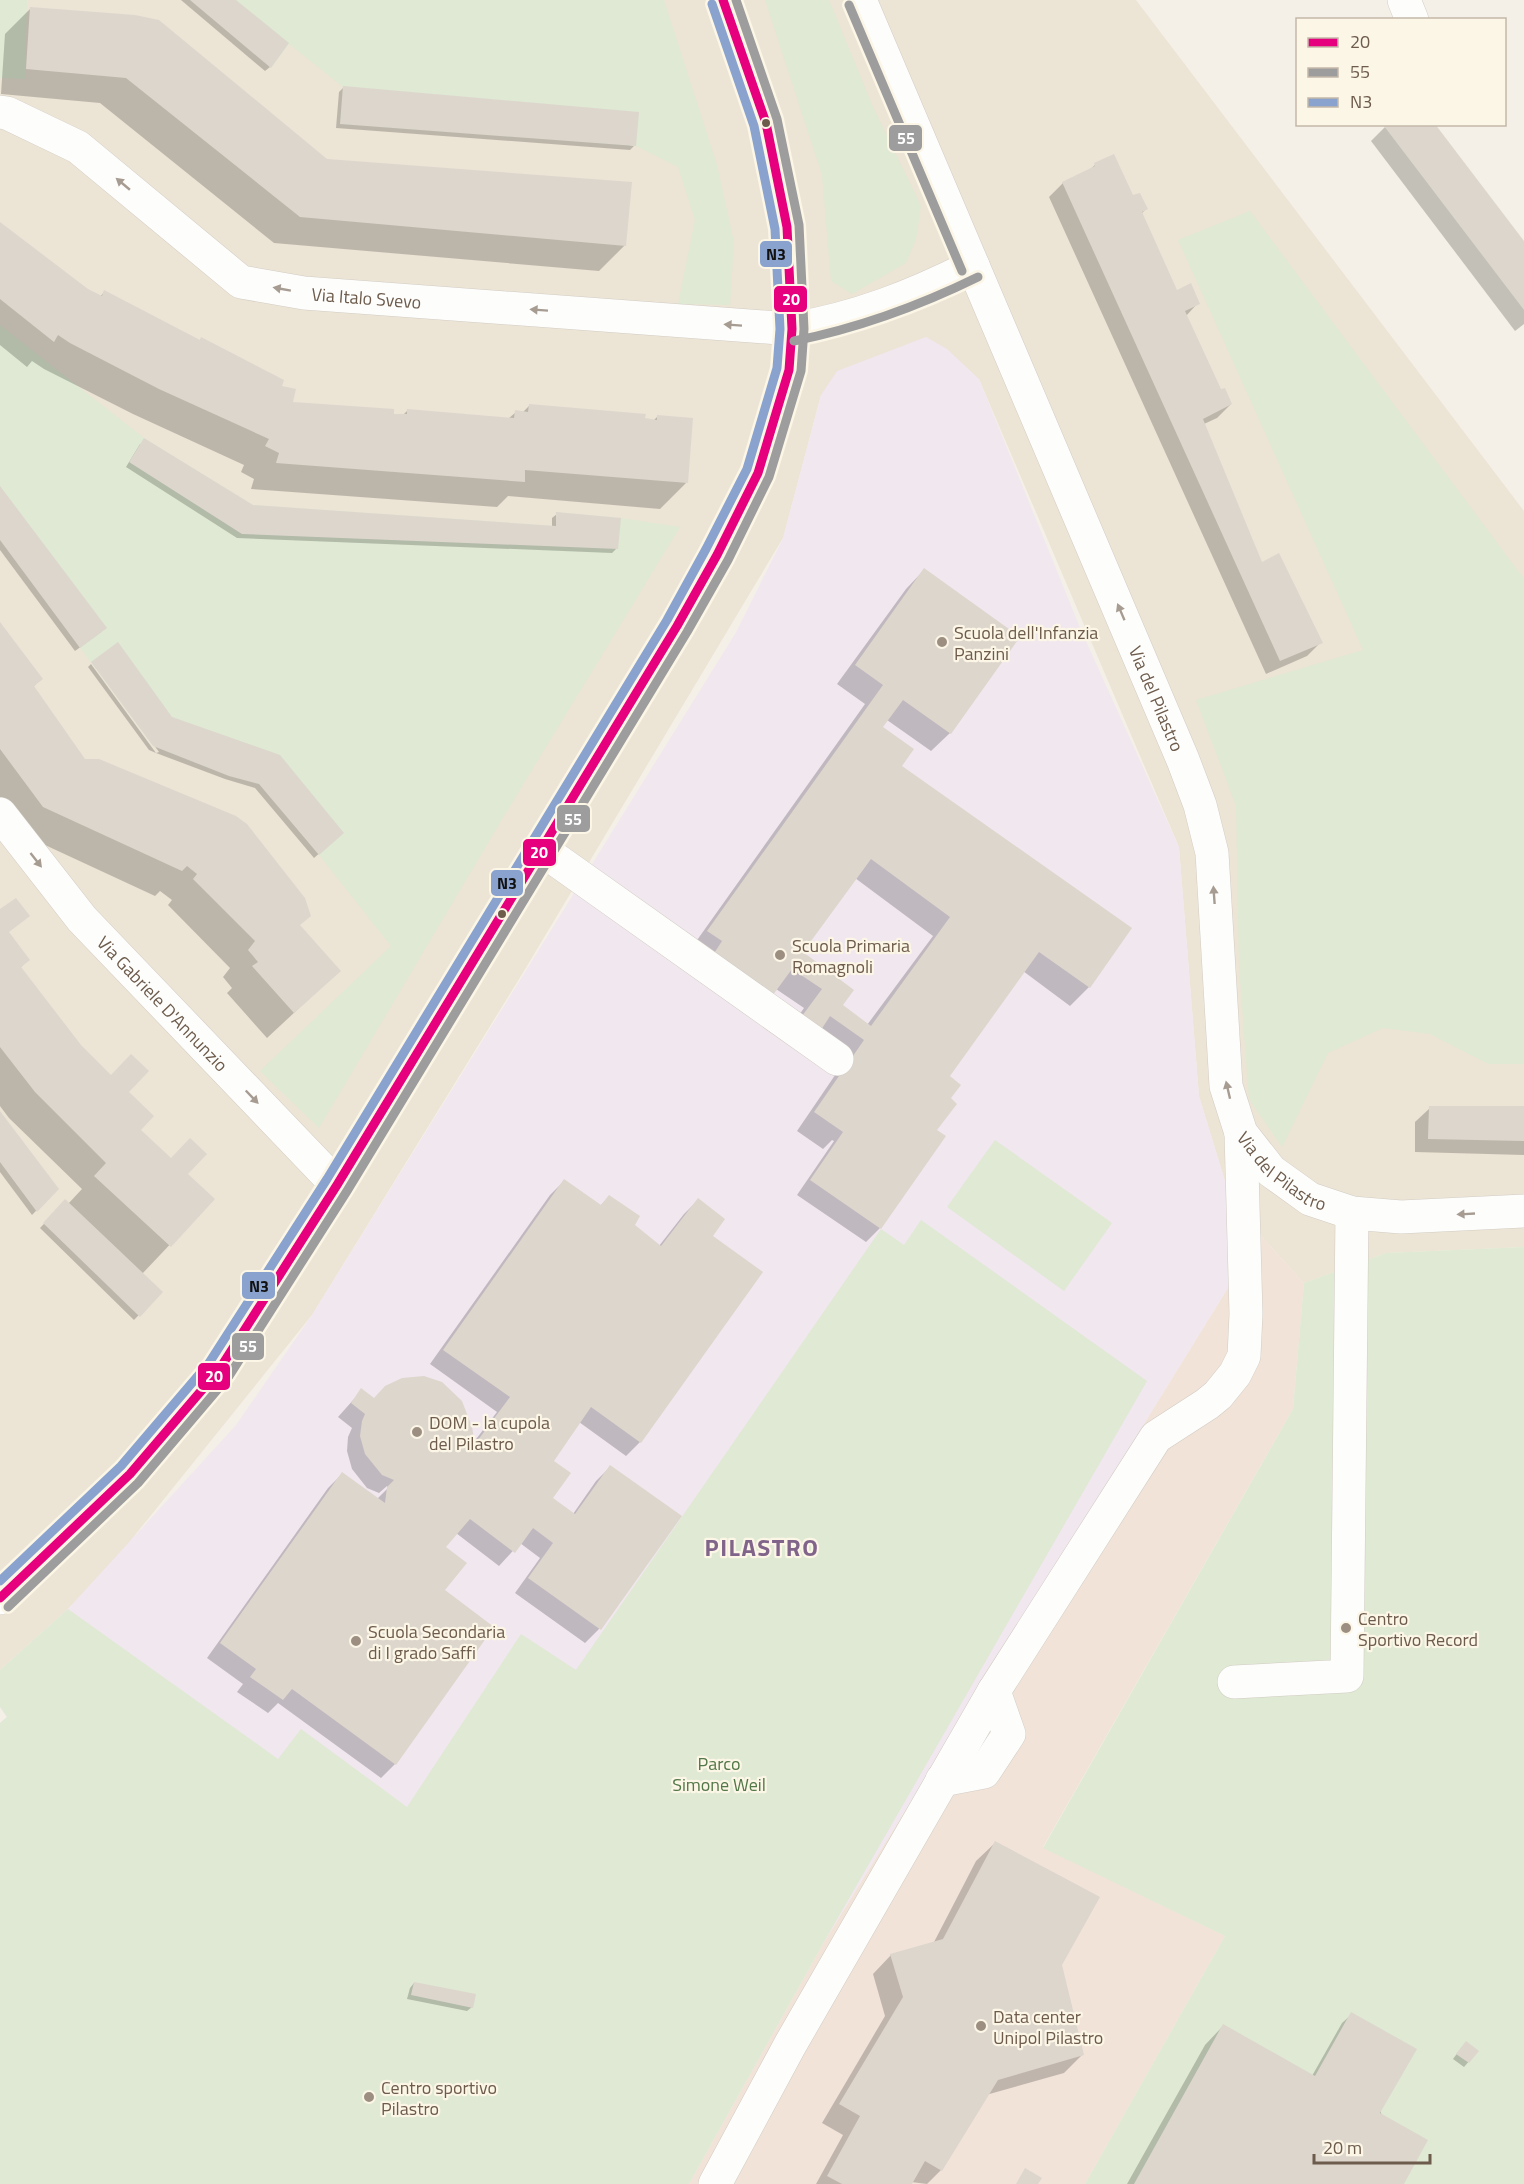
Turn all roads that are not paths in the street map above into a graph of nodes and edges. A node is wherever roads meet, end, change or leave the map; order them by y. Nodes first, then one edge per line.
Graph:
1 (723, 0) edge
2 (860, 0) edge
3 (1404, 0) edge
4 (1411, 18) edge
5 (0, 112) edge
6 (976, 274) junction
7 (792, 329) junction
8 (0, 814) edge
9 (541, 849) junction
10 (837, 1059) dead end
11 (1241, 1133) junction
12 (337, 1185) junction
13 (1524, 1211) edge
14 (1352, 1213) junction
15 (0, 1598) edge
16 (1234, 1682) dead end
17 (714, 2184) edge

1 - 7 street
2 - 6 street, Via del Pilastro
3 - 4 street
7 -> 5 street, Via Italo Svevo
6 - 7 street, Via Italo Svevo
11 -> 6 street, Via del Pilastro
7 - 9 street
8 -> 12 street, Via Gabriele D'Annunzio
9 - 10 street
9 - 12 street
11 - 14 street, Via del Pilastro
11 - 17 street
12 - 15 street
13 -> 14 street, Via del Pilastro
14 - 16 street

